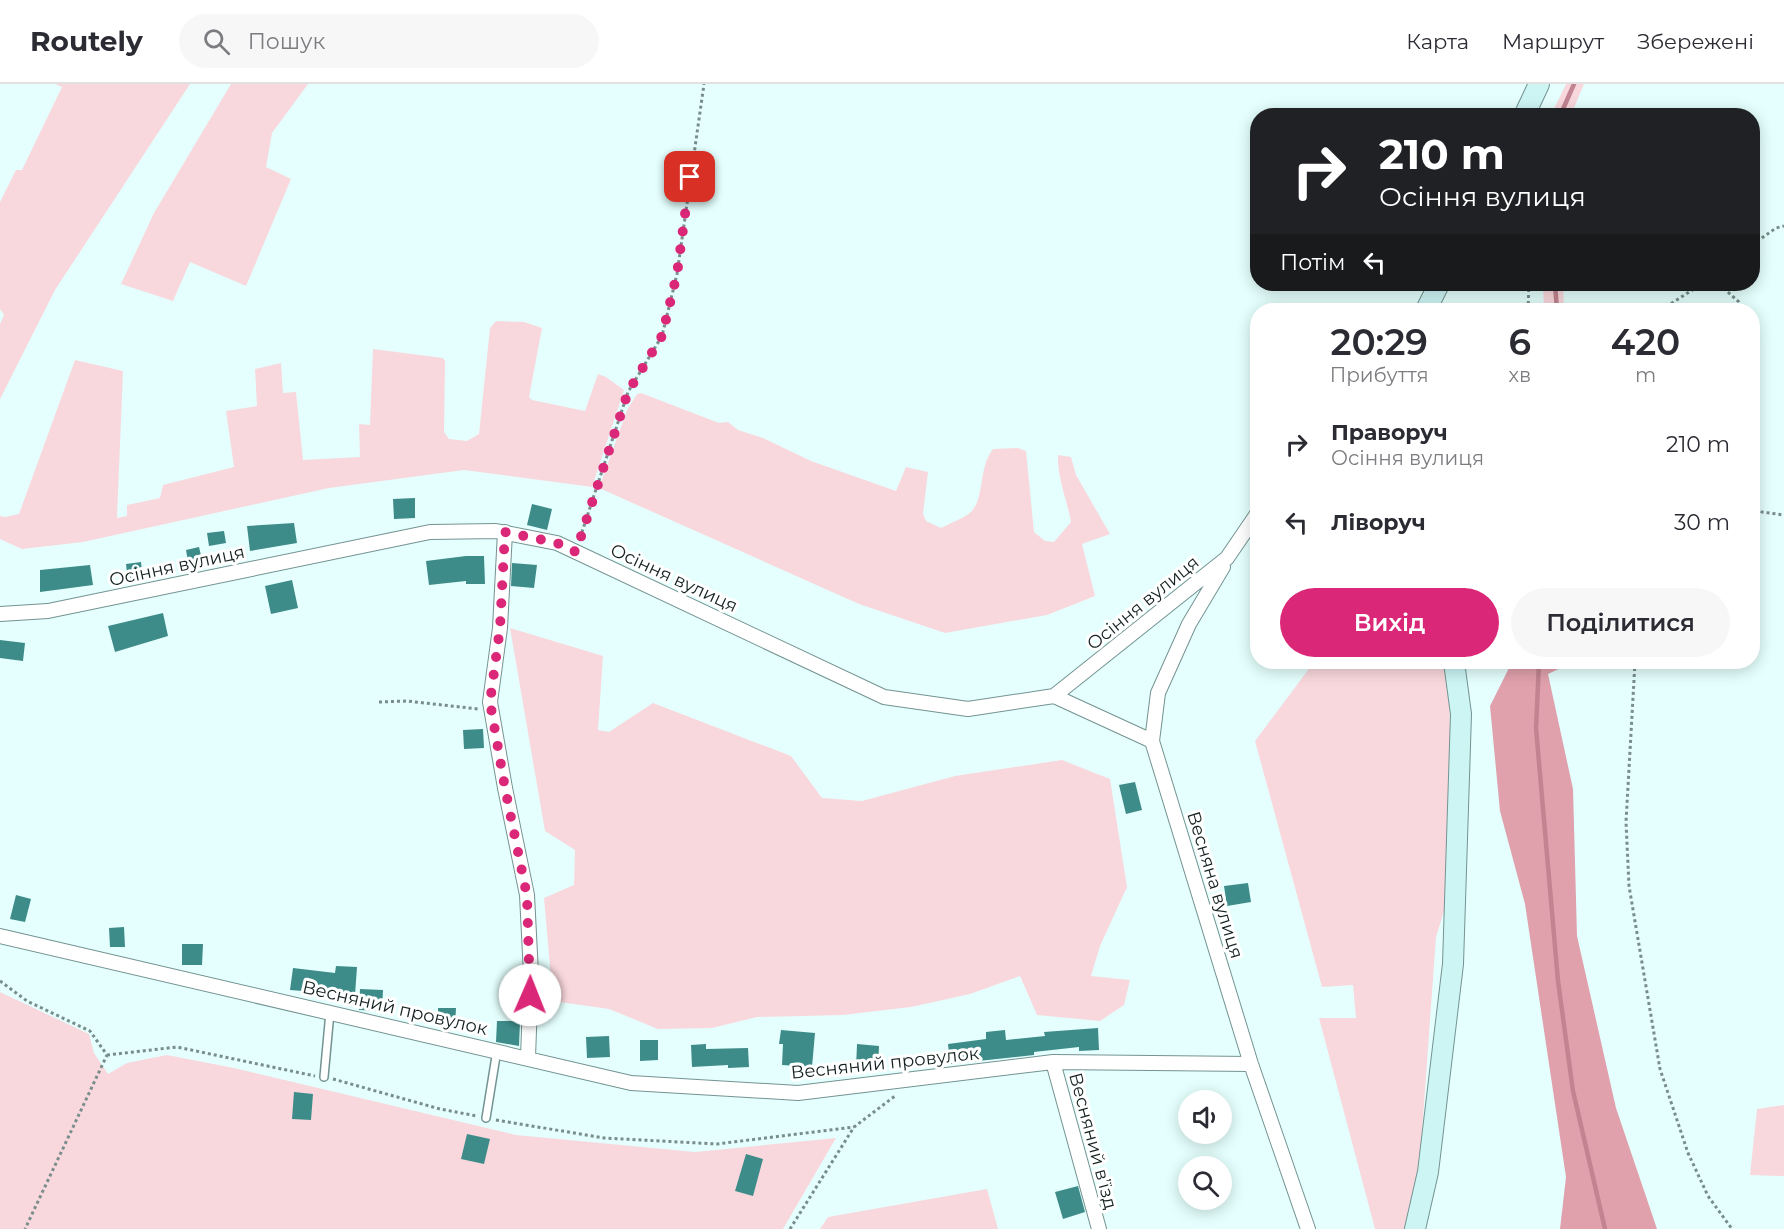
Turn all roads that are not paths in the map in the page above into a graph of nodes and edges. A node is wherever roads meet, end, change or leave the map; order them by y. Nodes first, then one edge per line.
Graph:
1 (1539, 84) edge
2 (1528, 108) edge
3 (1250, 524) edge
4 (505, 532) junction
5 (1227, 558) junction
6 (0, 614) edge
7 (1455, 669) edge
8 (1054, 696) junction
9 (1152, 741) junction
10 (0, 936) edge
11 (330, 1012) junction
12 (497, 1050) junction
13 (528, 1058) junction
14 (1053, 1062) junction
15 (1251, 1064) junction
16 (324, 1077) dead end
17 (486, 1118) dead end
18 (1099, 1229) edge
19 (1308, 1229) edge
20 (1415, 1229) edge

1 - 2 street
3 - 5 street, Осіння вулиця
4 - 6 street, Осіння вулиця
4 - 8 street, Осіння вулиця
4 - 13 street
5 - 8 street, Осіння вулиця
5 - 9 street, Весняна вулиця
7 - 20 street
8 - 9 street
9 - 15 street, Весняна вулиця
10 - 11 street, Весняний провулок
11 - 12 street, Весняний провулок
11 - 16 lane
12 - 13 street, Весняний провулок
12 - 17 lane
13 - 14 street, Весняний провулок
14 - 15 street, Весняний провулок
14 - 18 street, Весняний в’їзд
15 - 19 street, Весняна вулиця

